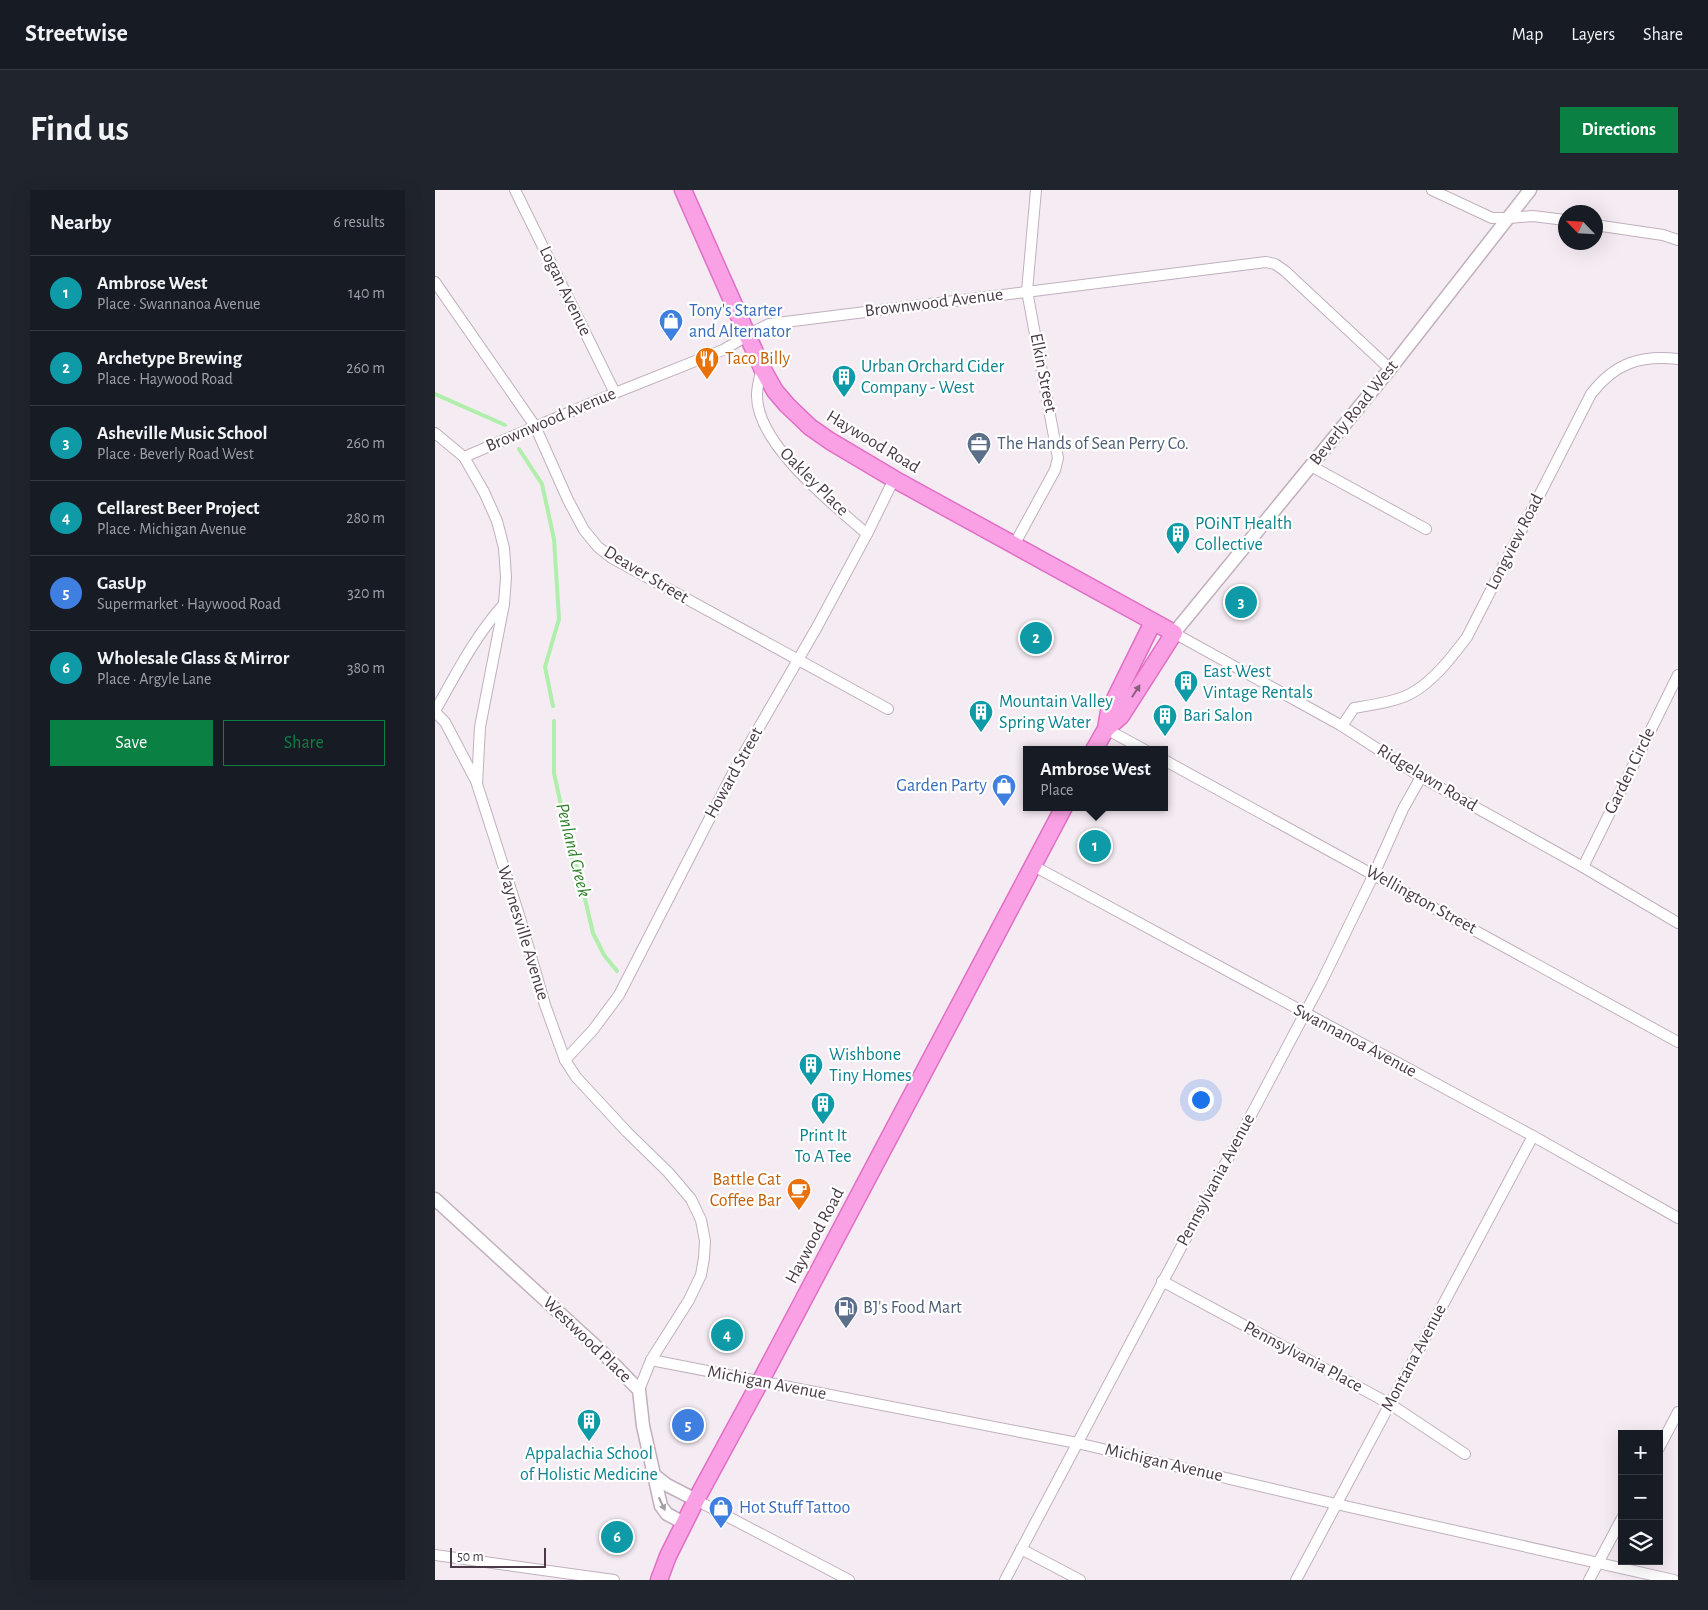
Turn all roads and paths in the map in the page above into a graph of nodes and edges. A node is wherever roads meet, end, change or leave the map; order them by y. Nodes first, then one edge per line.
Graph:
1 (515, 190) edge
2 (683, 190) edge
3 (1036, 190) edge
4 (1432, 190) edge
5 (1531, 190) edge
6 (1509, 218) junction
7 (1558, 219) edge
8 (1603, 226) edge
9 (1678, 240) edge
10 (435, 282) edge
11 (1027, 291) junction
12 (748, 335) junction
13 (1678, 359) edge
14 (762, 368) junction
15 (1390, 369) junction
16 (615, 393) junction
17 (535, 426) junction
18 (435, 434) edge
19 (464, 457) junction
20 (1311, 466) junction
21 (894, 479) junction
22 (1426, 529) dead end
23 (867, 534) junction
24 (1014, 545) junction
25 (504, 604) junction
26 (1153, 622) junction
27 (1174, 633) junction
28 (798, 660) junction
29 (1678, 675) edge
30 (888, 709) dead end
31 (435, 712) edge
32 (1342, 726) junction
33 (1106, 728) junction
34 (1096, 746) edge
35 (1138, 746) edge
36 (1168, 762) edge
37 (1421, 777) junction
38 (477, 784) junction
39 (1062, 811) edge
40 (1032, 865) junction
41 (1583, 868) junction
42 (1375, 874) junction
43 (1678, 923) edge
44 (1304, 1013) junction
45 (1678, 1042) edge
46 (565, 1060) junction
47 (1533, 1136) junction
48 (435, 1199) edge
49 (1678, 1218) edge
50 (1162, 1281) junction
51 (651, 1360) junction
52 (760, 1382) junction
53 (639, 1390) junction
54 (1390, 1404) junction
55 (1678, 1412) edge
56 (1663, 1440) edge
57 (1077, 1443) junction
58 (1465, 1454) dead end
59 (654, 1475) junction
60 (696, 1500) junction
61 (1336, 1504) junction
62 (1621, 1520) edge
63 (684, 1523) junction
64 (1021, 1549) junction
65 (435, 1555) edge
66 (1598, 1563) junction
67 (614, 1580) edge
68 (659, 1580) edge
69 (849, 1580) edge
70 (1005, 1580) edge
71 (1080, 1580) edge
72 (1295, 1580) edge
73 (1589, 1580) edge
74 (1674, 1580) edge

1 - 16 street, Logan Avenue
2 - 12 main road, Haywood Road
3 - 11 street, Elkin Street
4 - 6 street
5 - 6 street, Beverly Road West
6 - 7 street
6 - 15 street, Beverly Road West
8 - 9 street
10 - 17 street, Deaver Street
11 - 12 street, Brownwood Avenue
11 - 15 street, Brownwood Avenue
11 - 24 street, Elkin Street
12 - 14 main road, Haywood Road
12 - 16 street, Brownwood Avenue
13 - 32 street, Longview Road
14 - 21 main road, Haywood Road
14 - 23 street, Oakley Place
15 - 20 street, Beverly Road West
16 - 17 street, Brownwood Avenue
17 - 19 street, Brownwood Avenue
17 - 28 street, Deaver Street
18 - 19 street, Waynesville Avenue
19 - 25 street, Waynesville Avenue
20 - 22 street
20 - 27 street, Beverly Road West
21 - 23 street, Howard Street
21 - 24 main road, Haywood Road
23 - 28 street, Howard Street
24 - 26 main road, Haywood Road
25 - 31 street
25 - 38 street, Waynesville Avenue
26 - 27 main road, Haywood Road
26 - 33 main road
27 - 32 street, Ridgelawn Road
33 -> 27 main road
28 - 30 street, Deaver Street
28 - 46 street, Howard Street
29 - 41 street, Garden Circle
31 - 38 street
32 - 37 street, Ridgelawn Road
33 - 34 main road
33 - 35 street
36 - 42 street, Wellington Street
37 - 41 street, Ridgelawn Road
37 - 42 street, Pennsylvania Avenue
38 - 46 street, Waynesville Avenue
39 - 40 main road, Haywood Road
40 - 44 street, Swannanoa Avenue
40 - 52 main road, Haywood Road
41 - 43 street, Ridgelawn Road
42 - 44 street, Pennsylvania Avenue
42 - 45 street, Wellington Street
44 - 47 street, Swannanoa Avenue
44 - 50 street, Pennsylvania Avenue
46 - 51 street, Waynesville Avenue
47 - 49 street, Swannanoa Avenue
47 - 54 street, Montana Avenue
48 - 53 street, Westwood Place
50 - 54 street, Pennsylvania Place
50 - 57 street, Pennsylvania Avenue
51 - 52 street, Michigan Avenue
51 - 53 street, Waynesville Avenue
52 - 57 street, Michigan Avenue
52 - 60 main road, Haywood Road
53 - 59 street, Westwood Place
54 - 58 street, Pennsylvania Place
54 - 61 street, Montana Avenue
55 - 56 street
57 - 61 street, Michigan Avenue
57 - 64 street, Pennsylvania Avenue
59 - 60 street
59 -> 63 street
60 - 63 main road, Haywood Road
60 - 69 street
61 - 66 street, Michigan Avenue
61 - 72 street, Montana Avenue
62 - 66 street
63 - 68 main road, Haywood Road
64 - 70 street, Pennsylvania Avenue
64 - 71 street
65 - 67 street
66 - 73 street
66 - 74 street, Michigan Avenue

